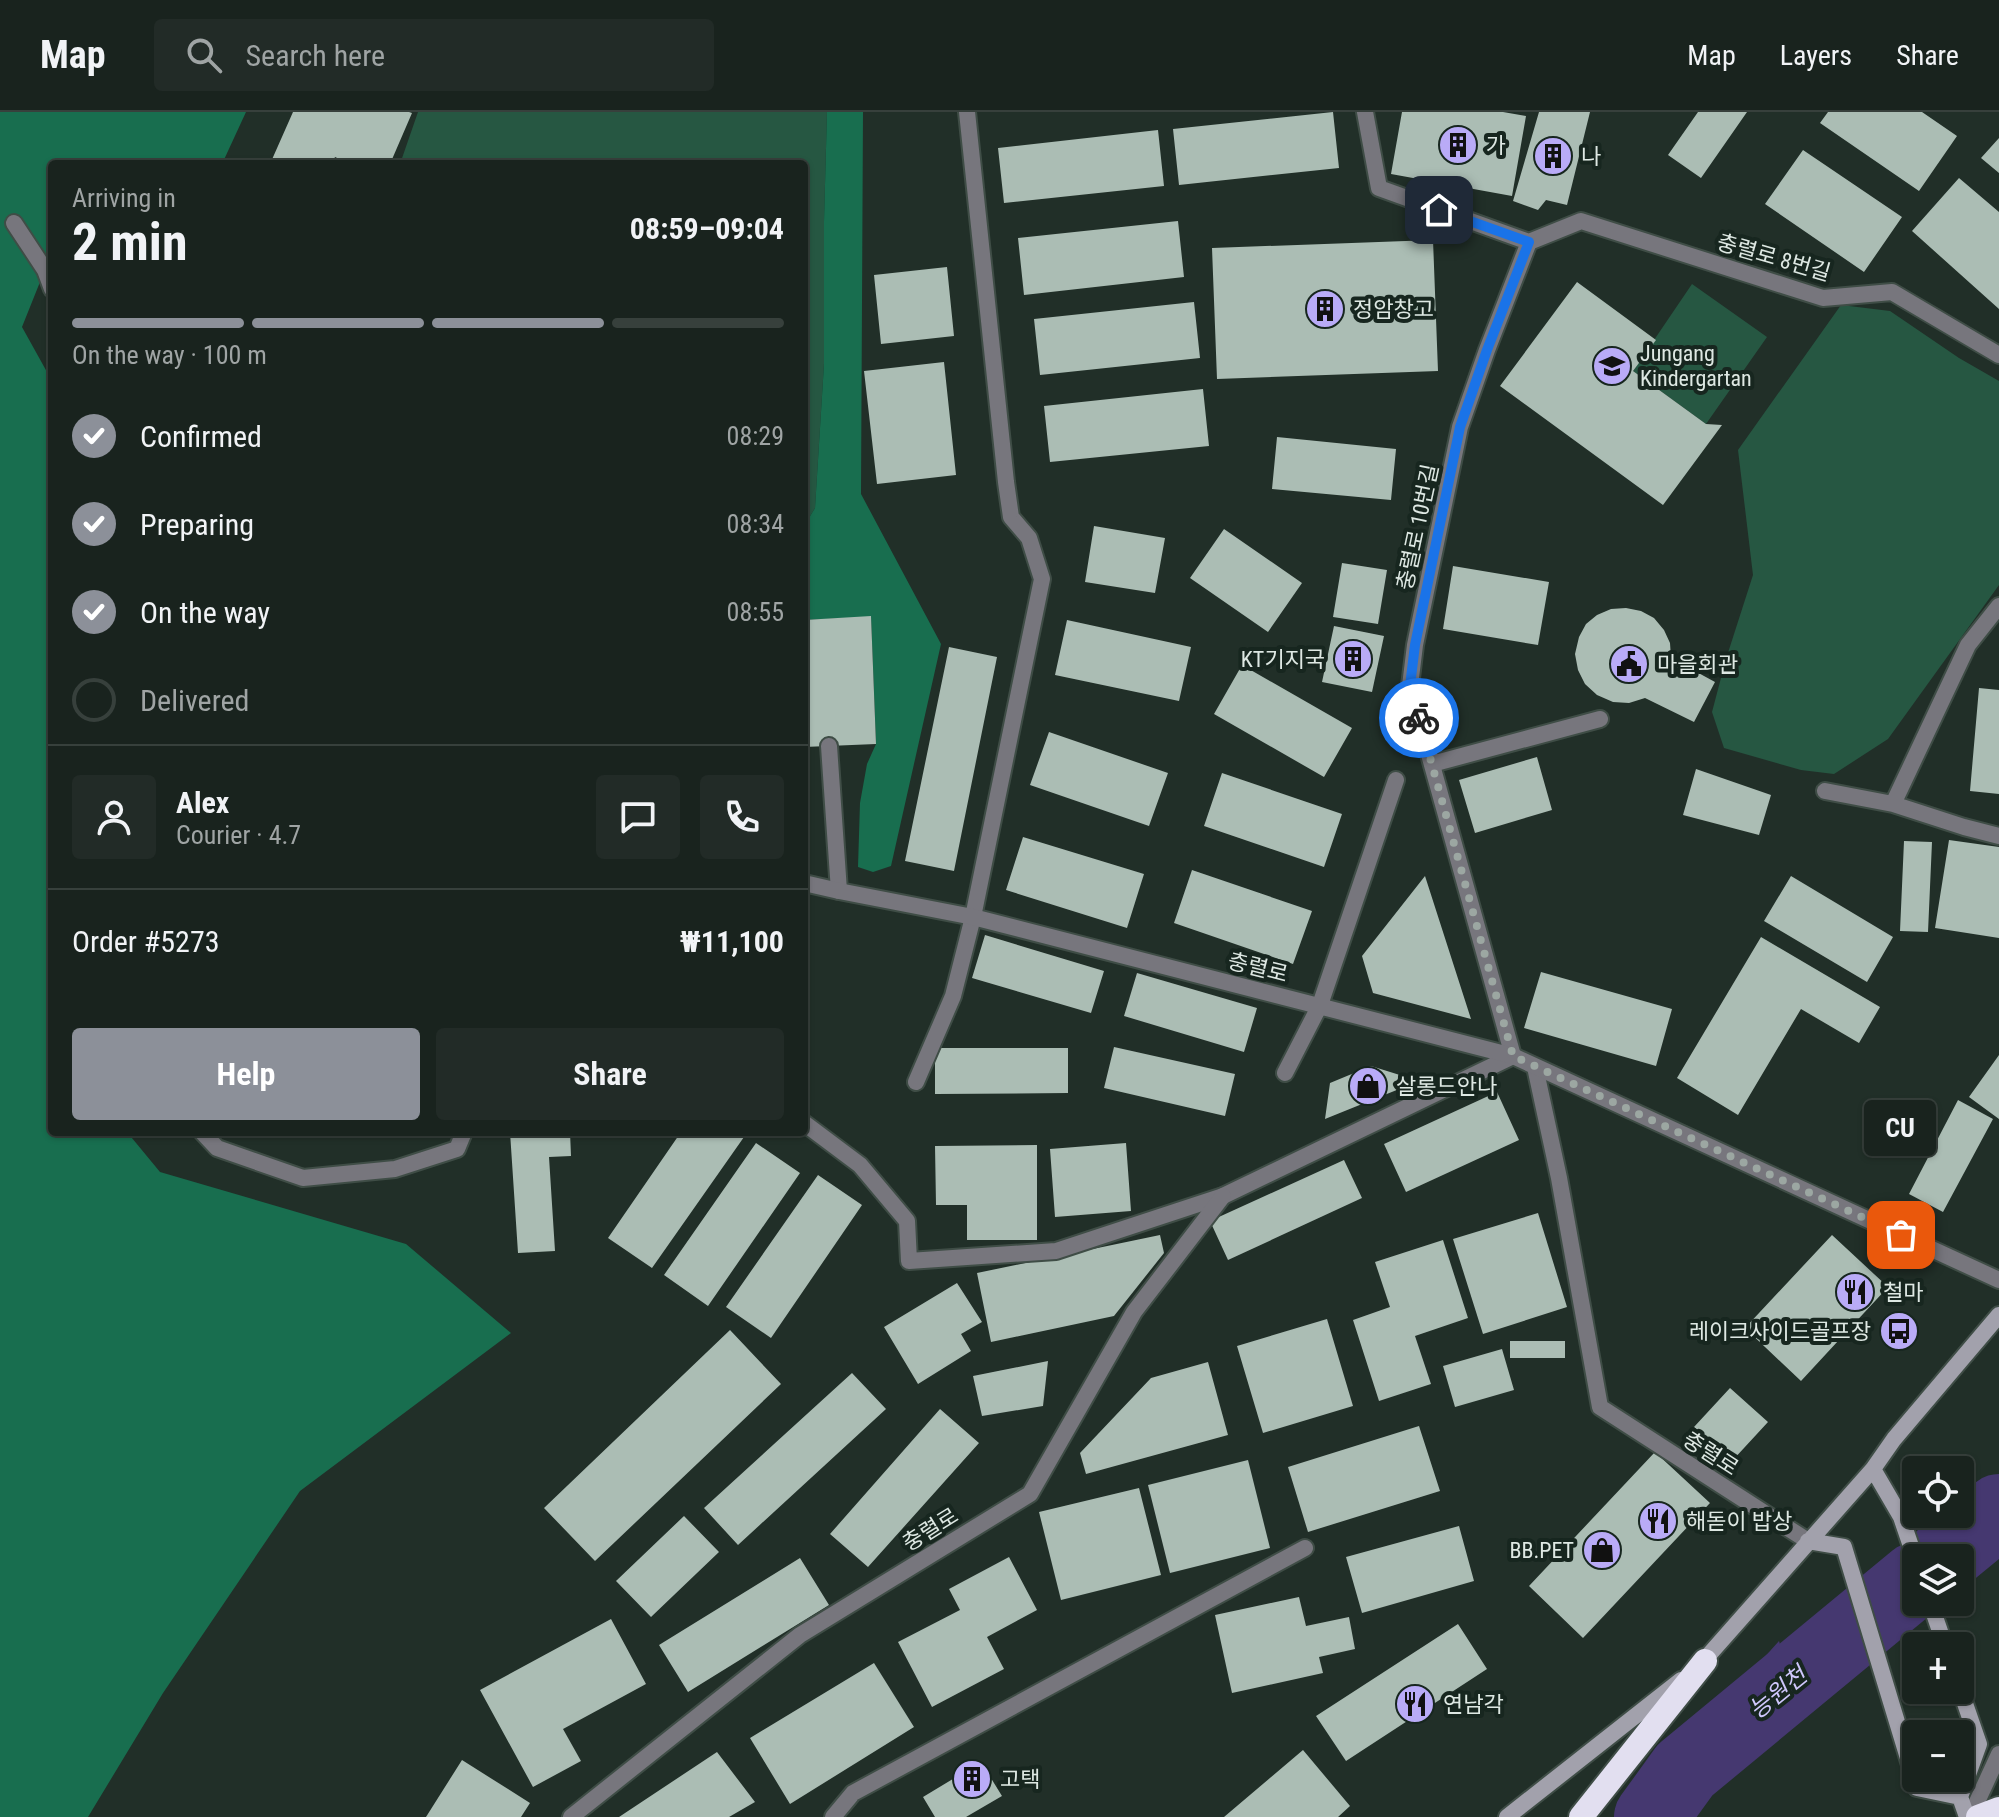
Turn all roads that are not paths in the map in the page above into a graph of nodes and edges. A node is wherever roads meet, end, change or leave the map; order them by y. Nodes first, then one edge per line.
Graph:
1 (967, 112) edge
2 (1365, 112) edge
3 (14, 223) dead end
4 (1529, 242) junction
5 (48, 278) edge
6 (1999, 355) edge
7 (1999, 606) edge
8 (1600, 719) dead end
9 (829, 746) dead end
10 (1432, 764) junction
11 (1396, 780) dead end
12 (1825, 791) dead end
13 (1893, 804) junction
14 (1999, 836) edge
15 (808, 884) edge
16 (839, 891) junction
17 (973, 917) junction
18 (1320, 1005) junction
19 (1513, 1056) junction
20 (1535, 1067) junction
21 (1285, 1073) dead end
22 (916, 1082) dead end
23 (808, 1126) edge
24 (206, 1136) edge
25 (462, 1136) edge
26 (1223, 1196) junction
27 (1999, 1280) edge
28 (1999, 1315) edge
29 (1873, 1469) junction
30 (1808, 1541) junction
31 (1910, 1544) edge
32 (1305, 1548) dead end
33 (1705, 1661) junction
34 (1965, 1704) edge
35 (1999, 1754) edge
36 (1960, 1797) junction
37 (1999, 1809) edge
38 (571, 1817) edge
39 (833, 1817) edge
40 (1507, 1817) edge
41 (1581, 1817) edge
42 (1968, 1817) edge
43 (1978, 1817) edge

1 - 17 street
2 - 4 street
3 - 5 street
4 - 6 street, 충렬로 8번길
4 - 10 street, 충렬로 10번길
7 - 13 street
8 - 10 street
9 - 16 street
10 - 19 street, 충렬로 10번길
11 - 18 street
12 - 13 street
13 - 14 street
15 - 16 street, 충렬로
16 - 17 street, 충렬로
17 - 18 street, 충렬로
17 - 22 street
18 - 19 street, 충렬로
18 - 21 street
19 - 20 street, 충렬로
19 - 26 street, 충렬로
20 - 27 street, 충렬로
20 - 30 street, 충렬로
23 - 26 street, 충렬로
24 - 25 street
26 - 38 street, 충렬로
28 - 29 main road
29 - 30 main road
29 - 31 main road
30 - 33 main road
30 - 36 main road
32 - 39 street
33 - 40 main road
33 - 41 highway
34 - 36 main road
35 - 42 street
36 - 42 main road
37 - 43 highway

